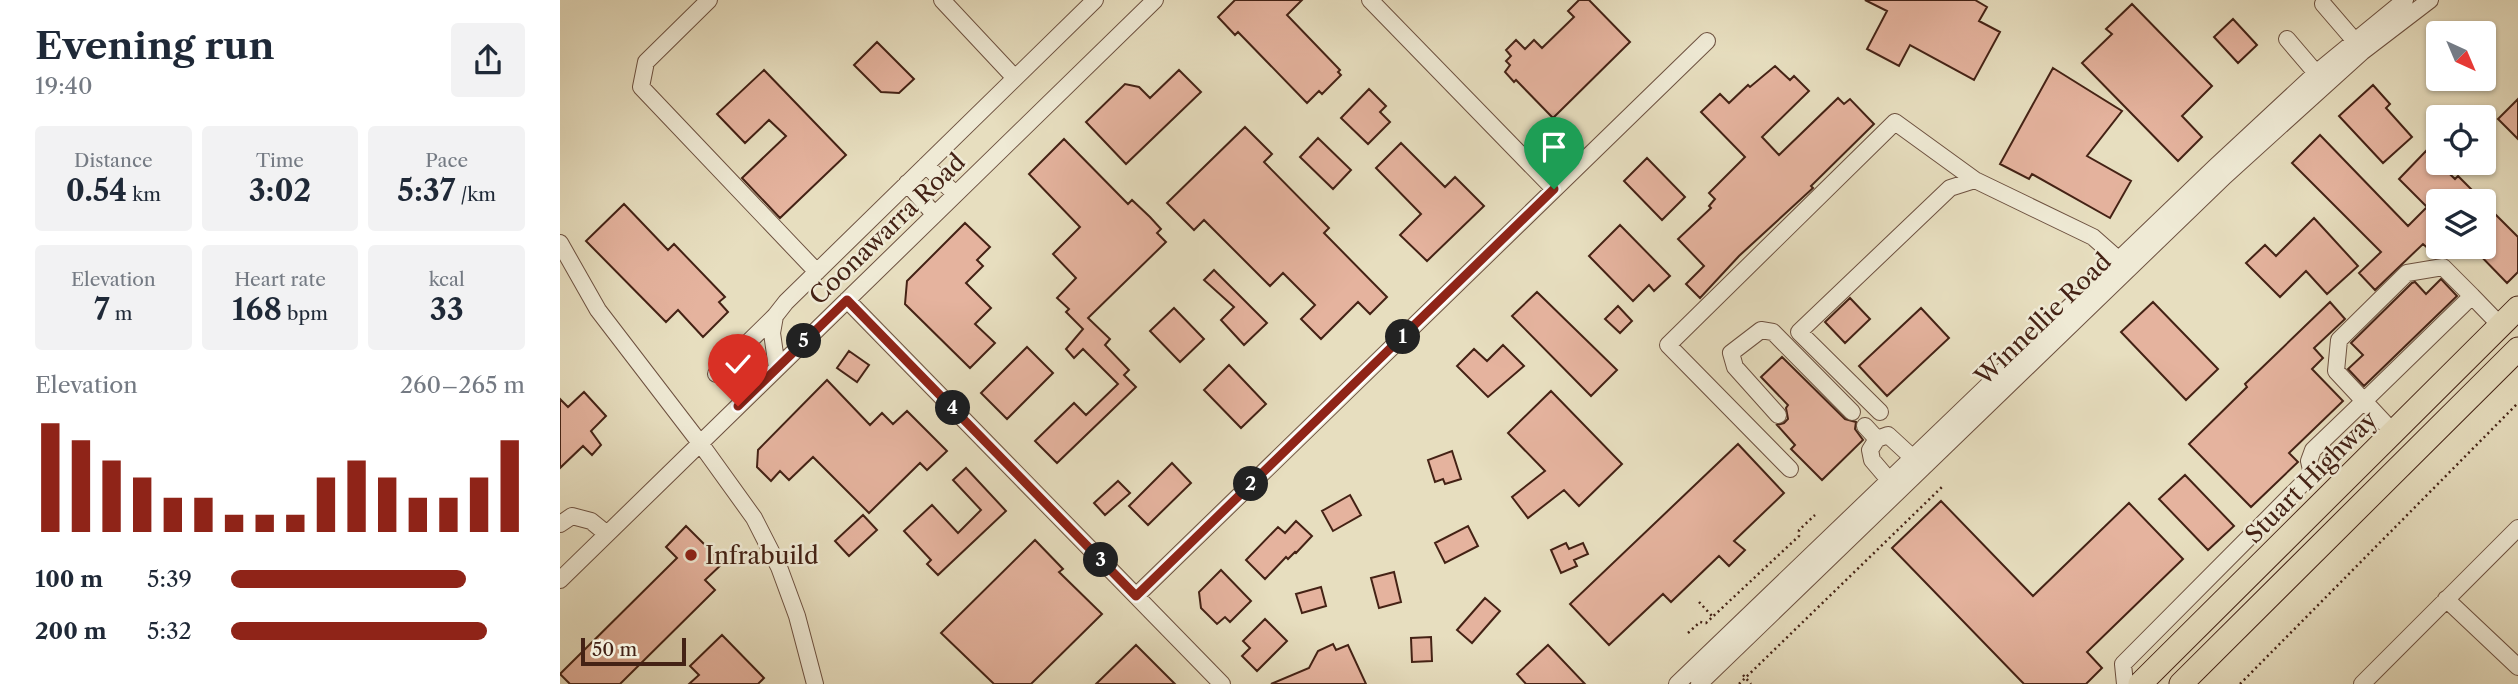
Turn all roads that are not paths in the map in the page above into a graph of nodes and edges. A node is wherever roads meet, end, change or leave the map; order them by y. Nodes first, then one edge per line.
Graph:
1 (709, 0) edge
2 (942, 0) edge
3 (1095, 0) edge
4 (1155, 0) edge
5 (1370, 0) edge
6 (2405, 0) edge
7 (2430, 0) edge
8 (2323, 4) dead end
9 (2287, 39) dead end
10 (1707, 41) dead end
11 (2359, 46) junction
12 (1015, 78) junction
13 (2321, 79) junction
14 (926, 165) junction
15 (1975, 180) junction
16 (907, 183) junction
17 (1554, 189) junction
18 (955, 194) junction
19 (934, 215) junction
20 (560, 243) edge
21 (2119, 260) junction
22 (817, 272) junction
23 (2472, 296) junction
24 (847, 300) junction
25 (2518, 308) edge
26 (775, 316) junction
27 (2500, 325) junction
28 (2518, 349) edge
29 (777, 368) junction
30 (716, 374) dead end
31 (2364, 401) junction
32 (1852, 412) dead end
33 (1880, 412) dead end
34 (1778, 415) dead end
35 (1866, 426) dead end
36 (2393, 432) junction
37 (1877, 439) junction
38 (700, 443) junction
39 (1913, 458) junction
40 (1790, 469) dead end
41 (2312, 474) junction
42 (1889, 480) junction
43 (2340, 485) junction
44 (560, 524) edge
45 (2518, 528) edge
46 (607, 534) junction
47 (2207, 578) junction
48 (560, 580) edge
49 (2243, 582) junction
50 (1136, 596) junction
51 (2446, 599) junction
52 (2518, 667) edge
53 (815, 684) edge
54 (1222, 684) edge
55 (1677, 684) edge
56 (1699, 684) edge
57 (2125, 684) edge
58 (2140, 684) edge
59 (2181, 684) edge
60 (2362, 684) edge

1 - 22 street
2 - 12 street
3 - 12 street
4 - 18 street, Coonawarra Road
5 - 17 street
6 - 11 street, Winnellie Road
7 - 11 street, Winnellie Road
8 - 11 street
9 - 13 street
10 - 17 street
11 - 13 street, Winnellie Road
12 - 14 street
13 - 21 street, Winnellie Road
13 - 56 street, Winnellie Road
14 - 16 street
14 - 18 street
15 - 21 street
15 - 33 street
15 - 40 street
16 - 19 street
16 - 22 street
17 - 50 street
18 - 19 street, Coonawarra Road
19 - 24 street, Coonawarra Road
20 - 38 street
21 - 39 street, Winnellie Road
22 - 26 street
23 - 27 street
23 - 31 street
23 - 31 street
24 - 29 street, Coonawarra Road
24 - 50 street
25 - 27 highway, Stuart Highway
26 - 29 street
26 - 30 street
27 - 36 highway, Stuart Highway
28 - 59 highway
29 - 38 street, Coonawarra Road
31 - 36 street
31 - 41 street
32 - 34 street
35 - 37 street
36 - 43 highway, Stuart Highway
37 - 39 street
37 - 42 street
38 - 46 street, Coonawarra Road
38 - 53 street
39 - 42 street, Winnellie Road
41 - 43 street
41 - 47 street
42 - 55 street, Winnellie Road
43 - 49 highway, Stuart Highway
44 - 46 street
45 - 51 street
46 - 48 street, Coonawarra Road
47 - 49 street
47 - 57 street
49 - 58 highway, Stuart Highway
50 - 54 street
51 - 52 street
51 - 60 street

